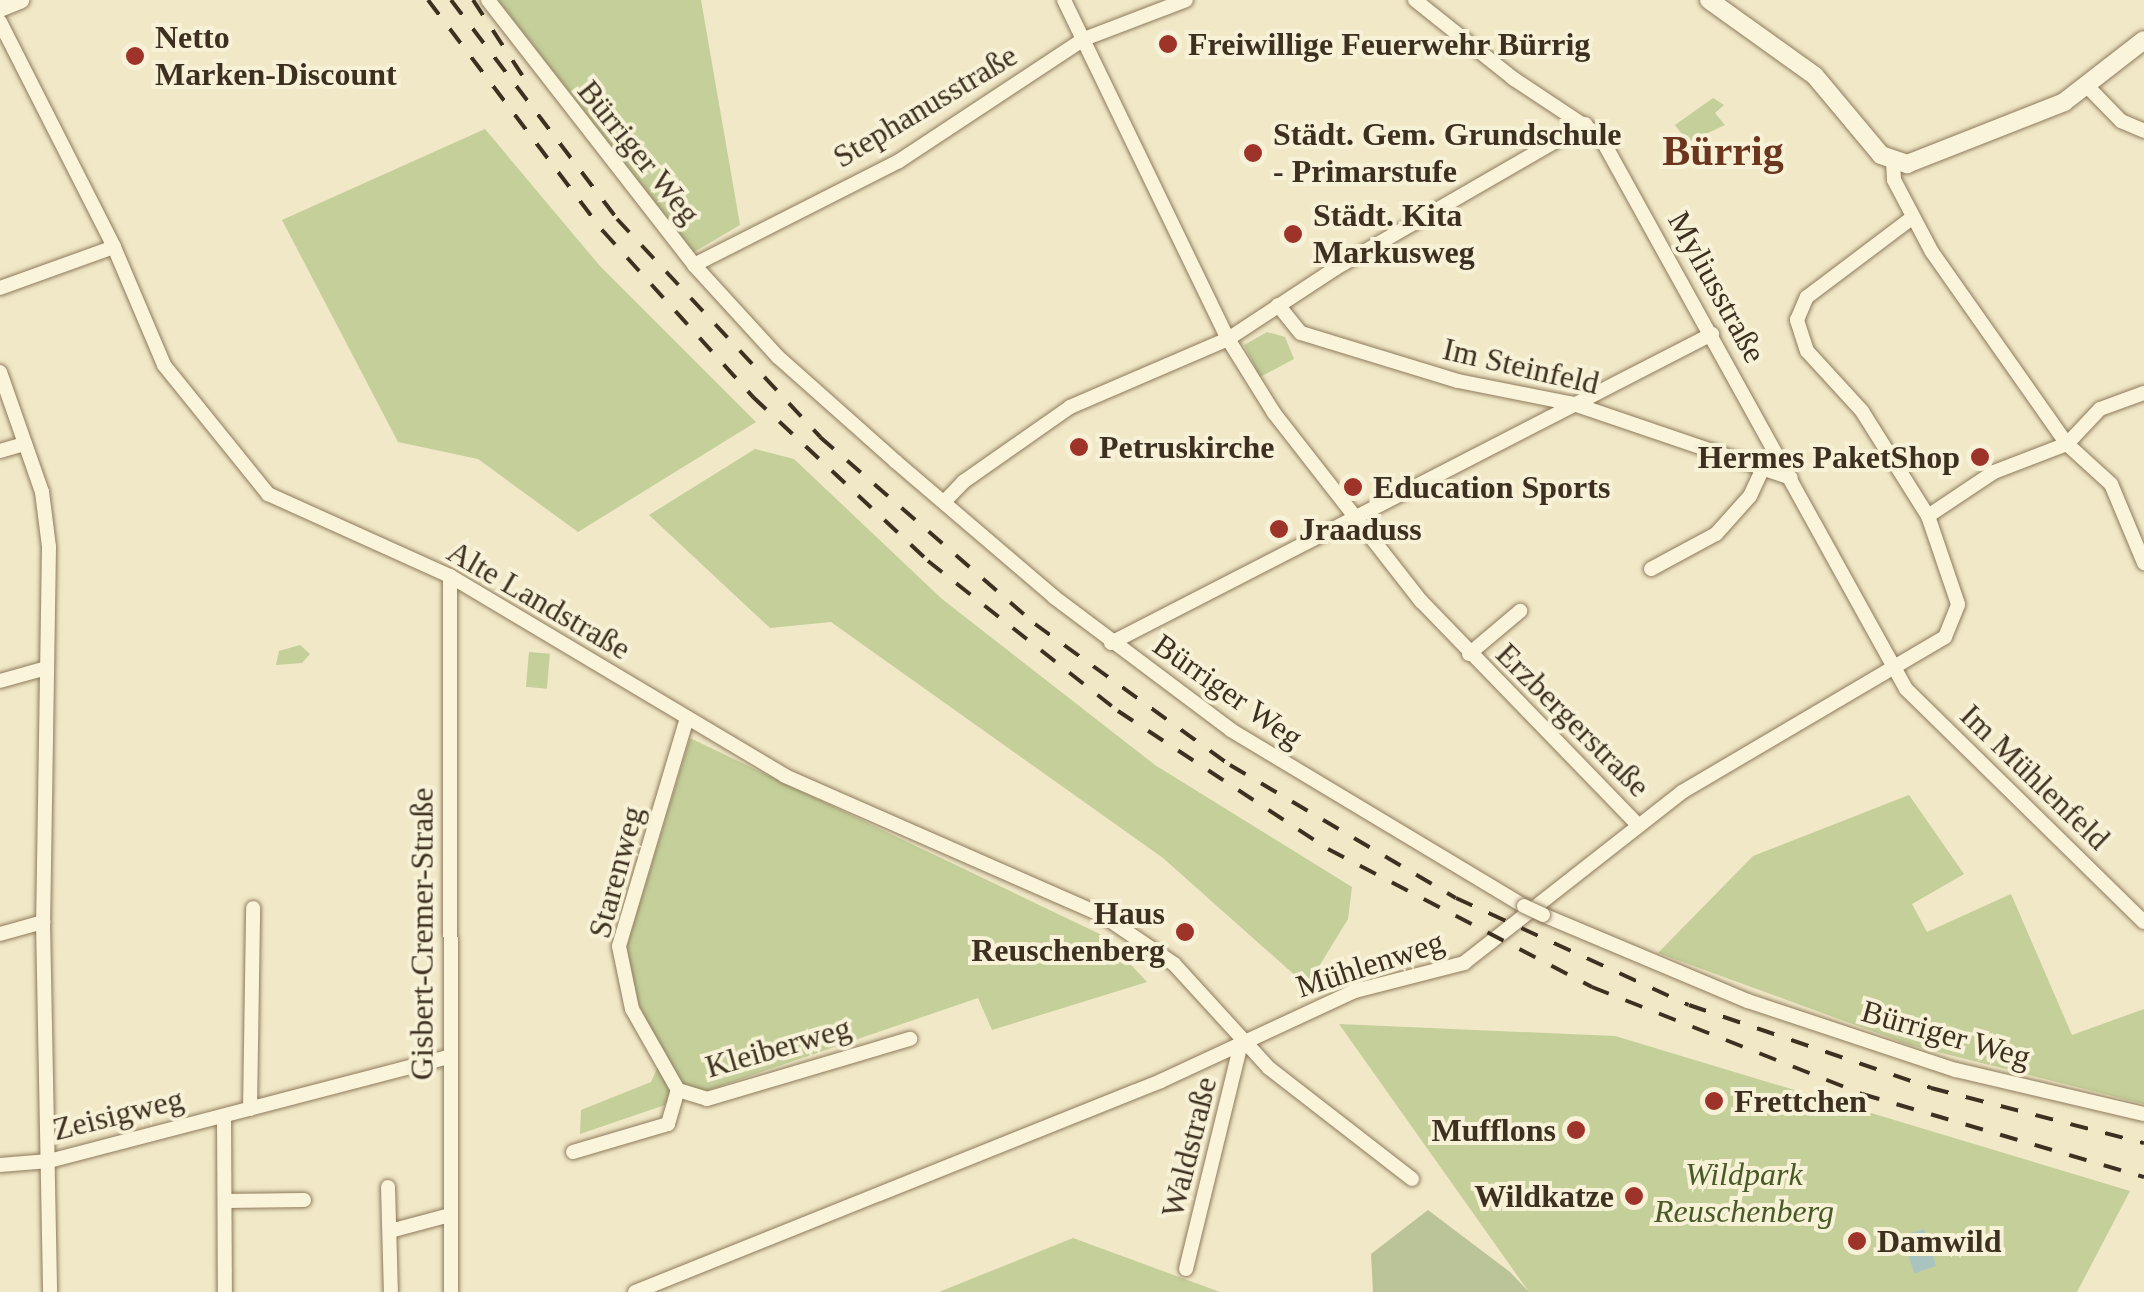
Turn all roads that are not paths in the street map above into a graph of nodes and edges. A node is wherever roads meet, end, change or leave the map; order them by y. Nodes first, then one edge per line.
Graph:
1 (20, 0) edge
2 (488, 0) edge
3 (1064, 0) edge
4 (1186, 0) edge
5 (1414, 0) edge
6 (1709, 0) edge
7 (0, 8) edge
8 (0, 22) edge
9 (1084, 39) junction
10 (2144, 40) edge
11 (2086, 86) junction
12 (1585, 124) junction
13 (2144, 131) edge
14 (1893, 161) junction
15 (1912, 218) junction
16 (114, 248) junction
17 (694, 265) junction
18 (0, 288) edge
19 (1278, 306) junction
20 (1712, 334) junction
21 (1228, 339) junction
22 (0, 372) edge
23 (2144, 393) edge
24 (1574, 404) junction
25 (25, 444) junction
26 (2067, 444) junction
27 (0, 451) edge
28 (1763, 468) junction
29 (1790, 478) junction
30 (944, 502) junction
31 (1928, 516) junction
32 (1354, 517) junction
33 (2144, 563) edge
34 (1651, 569) dead end
35 (450, 576) junction
36 (1520, 611) dead end
37 (1111, 642) junction
38 (1469, 654) junction
39 (44, 668) junction
40 (1893, 668) junction
41 (0, 681) edge
42 (687, 718) junction
43 (1638, 825) junction
44 (253, 908) dead end
45 (43, 922) junction
46 (2144, 922) edge
47 (0, 934) edge
48 (910, 1039) dead end
49 (1242, 1039) junction
50 (448, 1057) junction
51 (678, 1090) junction
52 (250, 1109) junction
53 (2144, 1114) edge
54 (224, 1116) junction
55 (573, 1152) dead end
56 (48, 1161) junction
57 (0, 1164) edge
58 (1412, 1179) dead end
59 (388, 1186) dead end
60 (304, 1200) dead end
61 (224, 1201) junction
62 (450, 1215) junction
63 (390, 1231) junction
64 (1186, 1269) dead end
65 (50, 1292) edge
66 (225, 1292) edge
67 (391, 1292) edge
68 (451, 1292) edge
69 (635, 1292) edge

1 - 7 street
2 - 17 street, Bürriger Weg
3 - 9 street
4 - 9 street, Stephanusstraße
5 - 12 street, Myliusstraße
6 - 14 street
8 - 16 street, Alte Landstraße
9 - 17 street, Stephanusstraße
9 - 21 street
10 - 11 street
11 - 13 street
11 - 14 street
12 - 19 street
12 - 20 street, Myliusstraße
14 - 15 street
15 - 26 street
15 - 31 street, Mühlenweg
16 - 18 street
16 - 35 street, Alte Landstraße
17 - 30 street, Bürriger Weg
19 - 21 street
19 - 24 street, Im Steinfeld
20 - 24 street
20 - 29 street, Myliusstraße
21 - 30 street
21 - 32 street, Erzbergerstraße
22 - 25 street
23 - 26 street
24 - 28 street, Im Steinfeld
24 - 32 street
25 - 27 street
25 - 39 street
26 - 31 street
26 - 33 street
28 - 29 street, Im Steinfeld
28 - 34 street
29 - 40 street, Myliusstraße
30 - 37 street, Bürriger Weg
31 - 40 street, Mühlenweg
32 - 37 street
32 - 38 street, Erzbergerstraße
35 - 42 street, Alte Landstraße
35 - 50 street, Gisbert-Cremer-Straße
36 - 38 street, Erzbergerstraße
37 - 53 street, Bürriger Weg, bridge
38 - 43 street, Erzbergerstraße
39 - 41 street
39 - 45 street
40 - 43 street, Mühlenweg
40 - 46 street, Im Mühlenfeld
42 - 49 street, Alte Landstraße
42 - 51 street, Starenweg
43 - 49 street, Mühlenweg
44 - 52 street
45 - 47 street
45 - 56 street
48 - 51 street, Kleiberweg
49 - 58 street, Alte Landstraße
49 - 64 street, Waldstraße
49 - 69 street, Mühlenweg
50 - 52 street, Zeisigweg
50 - 62 street, Gisbert-Cremer-Straße
51 - 55 street, Kleiberweg
52 - 54 street, Zeisigweg
54 - 56 street, Zeisigweg
54 - 61 street
56 - 57 street, Zeisigweg
56 - 65 street
59 - 63 street
60 - 61 street
61 - 66 street
62 - 63 street
62 - 68 street, Gisbert-Cremer-Straße
63 - 67 street

